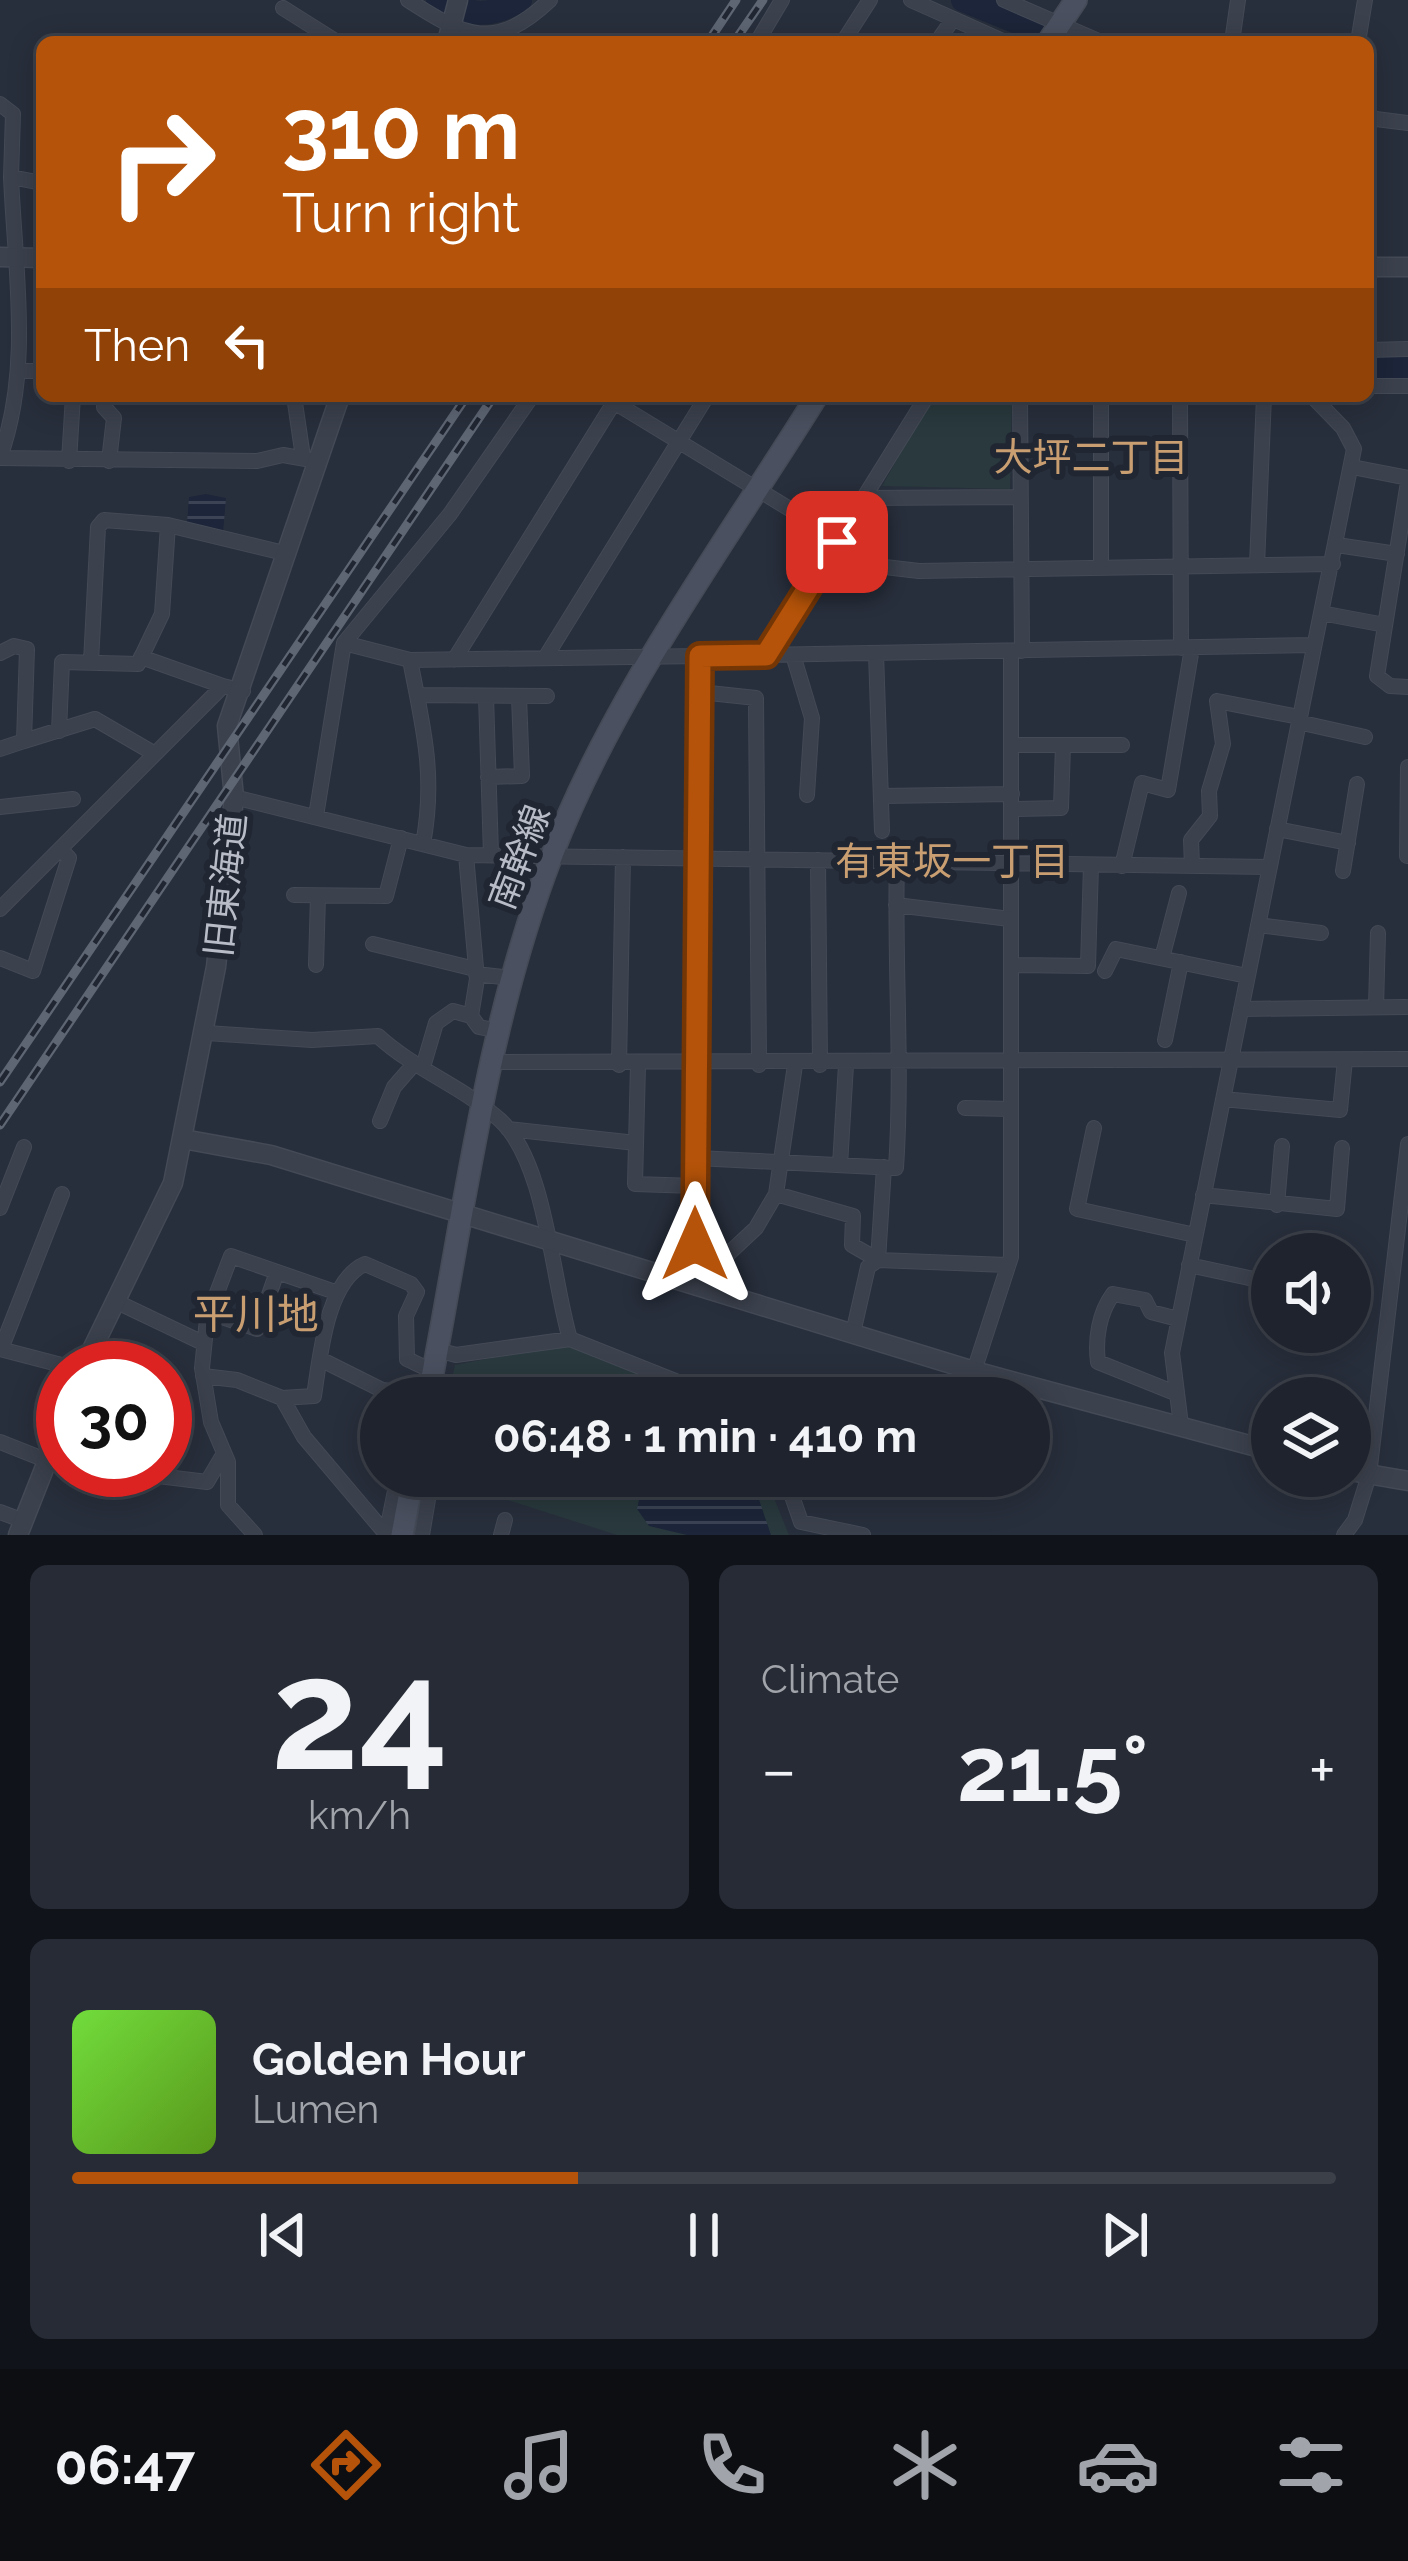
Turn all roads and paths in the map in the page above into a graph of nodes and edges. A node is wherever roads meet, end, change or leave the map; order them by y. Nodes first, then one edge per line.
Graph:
1 (408, 0) edge
2 (458, 0) edge
3 (550, 0) edge
4 (782, 0) edge
5 (870, 0) edge
6 (910, 0) edge
7 (1004, 0) edge
8 (1076, 0) edge
9 (1238, 0) edge
10 (1365, 0) edge
11 (283, 8) dead end
12 (953, 19) junction
13 (312, 26) junction
14 (1054, 32) edge
15 (449, 35) edge
16 (306, 36) edge
17 (328, 36) edge
18 (761, 36) edge
19 (847, 36) edge
20 (941, 36) edge
21 (991, 36) edge
22 (1233, 36) edge
23 (1359, 36) edge
24 (0, 104) edge
25 (1374, 119) edge
26 (1408, 123) edge
27 (11, 177) junction
28 (36, 182) edge
29 (7, 257) edge
30 (1374, 267) edge
31 (1408, 267) edge
32 (1408, 349) edge
33 (1374, 350) edge
34 (18, 370) junction
35 (36, 371) edge
36 (1374, 386) edge
37 (1408, 386) edge
38 (73, 402) edge
39 (105, 402) edge
40 (296, 402) edge
41 (337, 402) edge
42 (528, 402) edge
43 (610, 402) edge
44 (618, 402) edge
45 (703, 402) edge
46 (813, 402) edge
47 (923, 402) edge
48 (1020, 402) edge
49 (1101, 402) edge
50 (1180, 402) edge
51 (1264, 402) edge
52 (1318, 402) edge
53 (677, 442) junction
54 (0, 458) edge
55 (310, 459) junction
56 (69, 461) junction
57 (109, 461) junction
58 (1352, 467) junction
59 (1408, 480) edge
60 (758, 492) junction
61 (1019, 497) junction
62 (864, 498) junction
63 (1406, 518) edge
64 (168, 525) junction
65 (837, 542) junction
66 (1337, 545) junction
67 (288, 554) junction
68 (1397, 554) junction
69 (1333, 564) junction
70 (1257, 565) junction
71 (1181, 566) junction
72 (1101, 568) junction
73 (1020, 569) junction
74 (1391, 589) junction
75 (1408, 589) edge
76 (1321, 613) junction
77 (1385, 625) junction
78 (344, 643) junction
79 (1313, 645) junction
80 (1186, 648) junction
81 (1017, 651) junction
82 (0, 653) edge
83 (876, 653) junction
84 (766, 655) junction
85 (793, 655) junction
86 (700, 656) junction
87 (141, 657) junction
88 (545, 658) junction
89 (410, 660) junction
90 (454, 660) junction
91 (654, 660) junction
92 (91, 662) junction
93 (1408, 687) edge
94 (233, 689) junction
95 (700, 692) junction
96 (417, 695) junction
97 (486, 696) junction
98 (519, 696) junction
99 (548, 696) dead end
100 (1298, 720) junction
101 (58, 730) junction
102 (1365, 737) dead end
103 (24, 741) junction
104 (1013, 745) junction
105 (1063, 745) junction
106 (1122, 745) dead end
107 (0, 748) edge
108 (154, 754) junction
109 (1408, 767) edge
110 (488, 777) junction
111 (1357, 784) dead end
112 (807, 795) dead end
113 (234, 796) junction
114 (882, 796) junction
115 (73, 799) dead end
116 (1012, 802) junction
117 (0, 806) edge
118 (316, 816) junction
119 (1277, 829) junction
120 (882, 830) dead end
121 (401, 838) junction
122 (1348, 843) junction
123 (423, 844) junction
124 (61, 850) junction
125 (552, 854) junction
126 (466, 855) junction
127 (490, 855) junction
128 (1408, 856) edge
129 (623, 857) junction
130 (698, 857) junction
131 (756, 858) junction
132 (897, 859) junction
133 (818, 860) junction
134 (1012, 865) junction
135 (1091, 865) junction
136 (1122, 866) junction
137 (1192, 866) junction
138 (1269, 867) junction
139 (1343, 871) dead end
140 (1179, 893) dead end
141 (294, 895) dead end
142 (318, 896) junction
143 (896, 905) junction
144 (0, 909) edge
145 (1010, 920) junction
146 (1258, 925) junction
147 (1321, 933) dead end
148 (1378, 933) dead end
149 (373, 944) dead end
150 (0, 958) edge
151 (1162, 958) junction
152 (1181, 962) junction
153 (316, 964) dead end
154 (1011, 965) junction
155 (1105, 971) dead end
156 (475, 972) junction
157 (1247, 976) junction
158 (511, 978) junction
159 (1376, 1007) junction
160 (1406, 1007) edge
161 (1241, 1009) junction
162 (471, 1016) junction
163 (499, 1030) junction
164 (206, 1033) junction
165 (1165, 1040) dead end
166 (1408, 1059) edge
167 (1231, 1060) junction
168 (1345, 1060) junction
169 (492, 1062) junction
170 (1012, 1064) junction
171 (619, 1065) junction
172 (638, 1065) junction
173 (759, 1065) junction
174 (795, 1065) junction
175 (820, 1065) junction
176 (846, 1065) junction
177 (903, 1065) junction
178 (419, 1066) junction
179 (696, 1066) junction
180 (1222, 1099) junction
181 (483, 1107) junction
182 (964, 1108) dead end
183 (1011, 1109) junction
184 (380, 1121) dead end
185 (1094, 1128) dead end
186 (508, 1129) junction
187 (183, 1139) junction
188 (635, 1143) junction
189 (1408, 1144) edge
190 (1282, 1146) dead end
191 (24, 1147) dead end
192 (1342, 1148) dead end
193 (698, 1158) junction
194 (781, 1162) junction
195 (841, 1165) junction
196 (884, 1167) junction
197 (695, 1186) junction
198 (62, 1194) dead end
199 (776, 1194) junction
200 (1203, 1195) junction
201 (1277, 1205) junction
202 (0, 1208) edge
203 (464, 1215) junction
204 (1195, 1235) junction
205 (544, 1238) junction
206 (878, 1260) junction
207 (1007, 1264) junction
208 (1189, 1265) junction
209 (1400, 1268) edge
210 (277, 1271) junction
211 (1251, 1278) edge
212 (696, 1284) junction
213 (338, 1293) junction
214 (115, 1301) junction
215 (210, 1312) junction
216 (1178, 1319) junction
217 (853, 1333) junction
218 (570, 1339) junction
219 (96, 1341) edge
220 (202, 1343) junction
221 (1, 1349) edge
222 (36, 1358) edge
223 (320, 1359) junction
224 (436, 1361) junction
225 (974, 1371) junction
226 (203, 1376) junction
227 (432, 1377) edge
228 (665, 1377) edge
229 (969, 1377) edge
230 (360, 1379) edge
231 (1175, 1393) junction
232 (282, 1398) junction
233 (1371, 1417) edge
234 (1180, 1425) junction
235 (0, 1442) edge
236 (1251, 1445) edge
237 (224, 1455) junction
238 (36, 1456) edge
239 (1371, 1475) edge
240 (192, 1480) edge
241 (1408, 1481) edge
242 (36, 1491) edge
243 (394, 1497) edge
244 (409, 1497) edge
245 (428, 1497) edge
246 (791, 1497) edge
247 (1357, 1497) edge
248 (0, 1512) edge
249 (21, 1528) edge
250 (802, 1528) edge
251 (255, 1535) edge
252 (386, 1535) edge
253 (402, 1535) edge
254 (422, 1535) edge
255 (863, 1535) edge
256 (1344, 1535) edge

1 - 15 street
2 - 15 street
3 - 15 street
4 - 18 street
5 - 19 street
6 - 12 street
7 - 14 street
8 - 14 main road
9 - 22 street
10 - 23 street
11 - 13 street
12 - 20 street
12 - 21 street
13 - 16 street
13 - 17 street
24 - 27 street
25 - 26 street
27 - 28 street
27 - 29 street
29 - 34 street
30 - 31 street
32 - 33 street
34 - 35 street
34 - 54 street
36 - 37 street
38 - 56 street
39 - 57 street
40 - 55 street
41 - 55 street, 旧東海道
42 - 78 street
43 - 90 street
44 - 53 street
45 - 53 street
46 - 60 main road, 南幹線
47 - 62 street
48 - 61 street
49 - 72 street
50 - 71 street
51 - 70 street
52 - 58 street
53 - 60 street
53 - 88 street
54 - 56 street
55 - 57 street
55 - 67 street, 旧東海道
56 - 57 street
58 - 59 street
58 - 66 street
59 - 63 street
60 - 65 street
60 - 91 main road, 南幹線
61 - 62 street
61 - 73 street
62 - 65 street
63 - 68 street
64 - 67 street
64 - 87 street
64 - 92 street
65 - 73 street
65 - 84 street
66 - 68 street
66 - 69 street
67 - 94 street, 旧東海道
68 - 74 street
69 - 70 street
69 - 76 street
70 - 71 street
71 - 72 street
71 - 80 street
72 - 73 street
73 - 81 street
74 - 75 street
74 - 77 street
76 - 77 street
76 - 79 street
77 - 93 street
78 - 89 street
78 - 118 street
79 - 80 street
79 - 100 street
80 - 81 street
80 - 136 street
81 - 83 street
81 - 104 street
82 - 103 street
83 - 85 street
83 - 114 street
84 - 85 street
84 - 86 street
85 - 112 street
86 - 91 street
86 - 95 street
87 - 92 street
87 - 94 street
88 - 90 street
88 - 91 street
89 - 90 street
89 - 96 street
91 - 125 main road, 南幹線
92 - 101 street
94 - 108 street
94 - 113 street, 旧東海道
95 - 130 street
95 - 131 street
96 - 97 street
96 - 123 street
97 - 98 street
97 - 110 street
98 - 99 street
98 - 110 street
100 - 102 street
100 - 119 street
100 - 137 street
101 - 103 street
101 - 108 street
103 - 107 street
104 - 105 street
104 - 116 street
105 - 106 street
105 - 116 street
108 - 124 street
109 - 128 street
110 - 127 street
111 - 122 street
113 - 118 street
113 - 164 street, 旧東海道
114 - 116 street
114 - 120 street
115 - 117 street
116 - 134 street
118 - 121 street
119 - 122 street
119 - 138 street
121 - 123 street
121 - 142 street
122 - 139 street
123 - 126 street
124 - 144 street
124 - 150 street
125 - 127 street
125 - 129 street
125 - 158 main road, 南幹線
126 - 127 street
126 - 156 street
129 - 130 street
129 - 171 street
130 - 131 street
130 - 179 street
131 - 133 street
131 - 173 street
132 - 133 street
132 - 134 street
132 - 143 street
133 - 175 street
134 - 135 street
134 - 145 street
135 - 136 street
135 - 154 street
136 - 137 street
137 - 138 street
138 - 146 street
140 - 151 street
141 - 142 street
142 - 153 street
143 - 145 street
143 - 177 street
145 - 154 street
146 - 147 street
146 - 157 street
148 - 159 street
149 - 156 street
151 - 152 street
151 - 155 street
152 - 157 street
152 - 165 street
154 - 170 street
156 - 158 street
156 - 162 street
157 - 161 street
158 - 163 main road, 南幹線
159 - 160 street
159 - 161 street
161 - 167 street
162 - 163 street
162 - 178 street
163 - 169 main road, 南幹線
164 - 178 street
164 - 187 street, 旧東海道
166 - 168 street
167 - 168 street
167 - 170 street
167 - 180 street
168 - 180 street
169 - 171 street
169 - 181 main road, 南幹線
170 - 177 street
170 - 183 street
171 - 172 street
172 - 179 street
172 - 188 street
173 - 174 street
173 - 179 street
174 - 175 street
174 - 194 street
175 - 176 street
176 - 177 street
176 - 195 street
177 - 196 street
178 - 181 street
178 - 184 street
179 - 193 street
180 - 200 street
181 - 186 street
181 - 203 main road, 南幹線
182 - 183 street
183 - 207 street
185 - 204 street
186 - 188 street
186 - 205 street
187 - 203 street
187 - 214 street, 旧東海道
188 - 197 street
189 - 209 street
190 - 201 street
191 - 202 street
192 - 201 street
193 - 194 street
193 - 197 street
194 - 195 street
194 - 199 street
195 - 196 street
196 - 206 street
197 - 212 street
198 - 221 street
199 - 206 street
199 - 212 street
200 - 201 street
200 - 204 street
203 - 205 street
203 - 224 main road, 南幹線
204 - 208 street
205 - 212 street
205 - 218 street
206 - 207 street
206 - 217 street
207 - 225 street
208 - 211 street
208 - 216 street
209 - 233 street
210 - 213 street
210 - 215 street
210 - 215 street
212 - 217 street
213 - 223 street
213 - 224 street
214 - 219 street, 旧東海道
214 - 220 street
215 - 220 street
216 - 231 street
216 - 231 street
217 - 225 street
218 - 224 street
218 - 228 street
220 - 226 street
221 - 222 street
223 - 230 street
223 - 232 street
224 - 227 main road, 南幹線
225 - 229 street
225 - 234 street
226 - 232 street
226 - 237 street
231 - 234 street
232 - 252 street
234 - 236 street
235 - 238 street
237 - 240 street
237 - 251 street
239 - 241 street
242 - 249 street
243 - 252 street
244 - 253 main road
245 - 254 street
246 - 250 street
247 - 256 street
248 - 249 street
250 - 255 street

